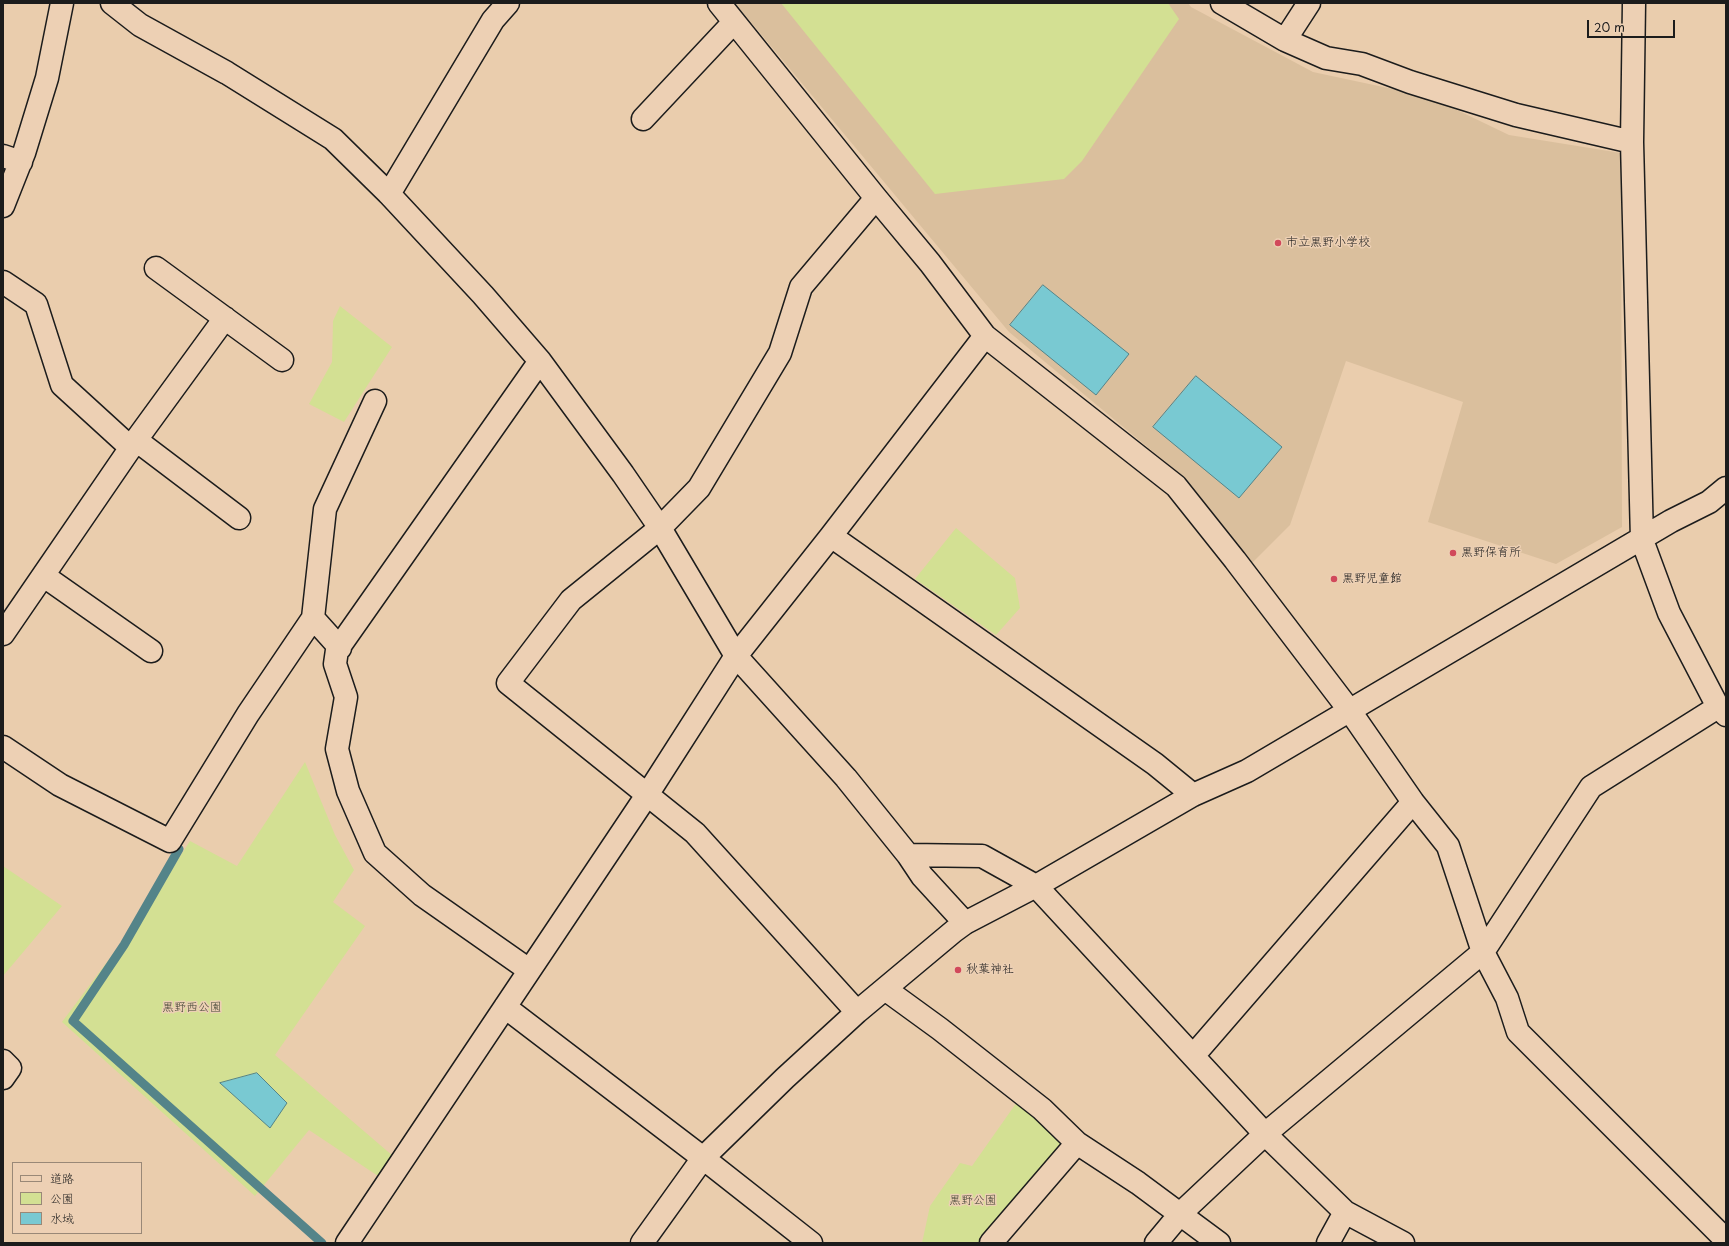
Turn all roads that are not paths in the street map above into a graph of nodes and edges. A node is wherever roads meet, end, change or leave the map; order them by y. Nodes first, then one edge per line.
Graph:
1 (62, 3) edge
2 (112, 3) edge
3 (508, 3) edge
4 (719, 3) edge
5 (1222, 3) edge
6 (1309, 3) edge
7 (1634, 3) edge
8 (734, 22) junction
9 (1285, 40) junction
10 (643, 119) dead end
11 (1632, 142) junction
12 (12, 159) edge
13 (389, 194) junction
14 (876, 198) junction
15 (3, 206) edge
16 (156, 268) dead end
17 (3, 282) edge
18 (225, 318) junction
19 (985, 336) junction
20 (282, 360) dead end
21 (540, 361) junction
22 (375, 401) dead end
23 (134, 444) junction
24 (1726, 488) edge
25 (239, 518) dead end
26 (660, 528) junction
27 (831, 536) junction
28 (1642, 540) junction
29 (44, 576) junction
30 (313, 618) junction
31 (3, 634) edge
32 (340, 648) junction
33 (151, 651) dead end
34 (736, 656) junction
35 (1350, 711) junction
36 (1722, 711) edge
37 (3, 747) edge
38 (647, 795) junction
39 (1193, 795) junction
40 (1413, 802) junction
41 (908, 855) junction
42 (1036, 886) junction
43 (965, 923) junction
44 (1483, 952) junction
45 (529, 970) junction
46 (885, 989) junction
47 (505, 1007) junction
48 (857, 1012) junction
49 (1193, 1056) junction
50 (3, 1061) edge
51 (3, 1078) edge
52 (1265, 1134) junction
53 (1077, 1143) junction
54 (703, 1158) junction
55 (1345, 1212) junction
56 (1181, 1213) junction
57 (1726, 1240) edge
58 (347, 1243) edge
59 (642, 1243) edge
60 (811, 1243) edge
61 (991, 1243) edge
62 (1156, 1243) edge
63 (1219, 1243) edge
64 (1328, 1243) edge
65 (1403, 1243) edge

1 - 12 street
2 - 13 street
3 - 13 street
4 - 8 street
5 - 9 street
6 - 9 street
7 - 11 street
8 - 10 street
8 - 14 street
9 - 11 street
11 - 28 street
12 - 15 street
13 - 21 street
14 - 19 street
14 - 26 street
16 - 18 street
17 - 23 street
18 - 20 street
18 - 23 street
19 - 27 street
19 - 35 street
21 - 26 street
21 - 32 street
22 - 30 street
23 - 25 street
23 - 29 street
24 - 28 street
26 - 34 street
26 - 38 street
27 - 34 street
27 - 39 street
28 - 35 street
28 - 36 street
29 - 31 street
29 - 33 street
30 - 32 street
30 - 37 street
32 - 45 street
34 - 38 street
34 - 41 street
35 - 39 street
35 - 40 street
36 - 44 street
38 - 45 street
38 - 48 street
39 - 42 street
40 - 44 street
40 - 49 street
41 - 42 street
41 - 43 street
42 - 43 street
42 - 49 street
43 - 46 street
44 - 52 street
44 - 57 street
45 - 47 street
46 - 48 street
46 - 53 street
47 - 54 street
47 - 58 street
48 - 54 street
49 - 52 street
50 - 51 street
52 - 55 street
52 - 56 street
53 - 56 street
53 - 61 street
54 - 59 street
54 - 60 street
55 - 64 street
55 - 65 street
56 - 62 street
56 - 63 street

